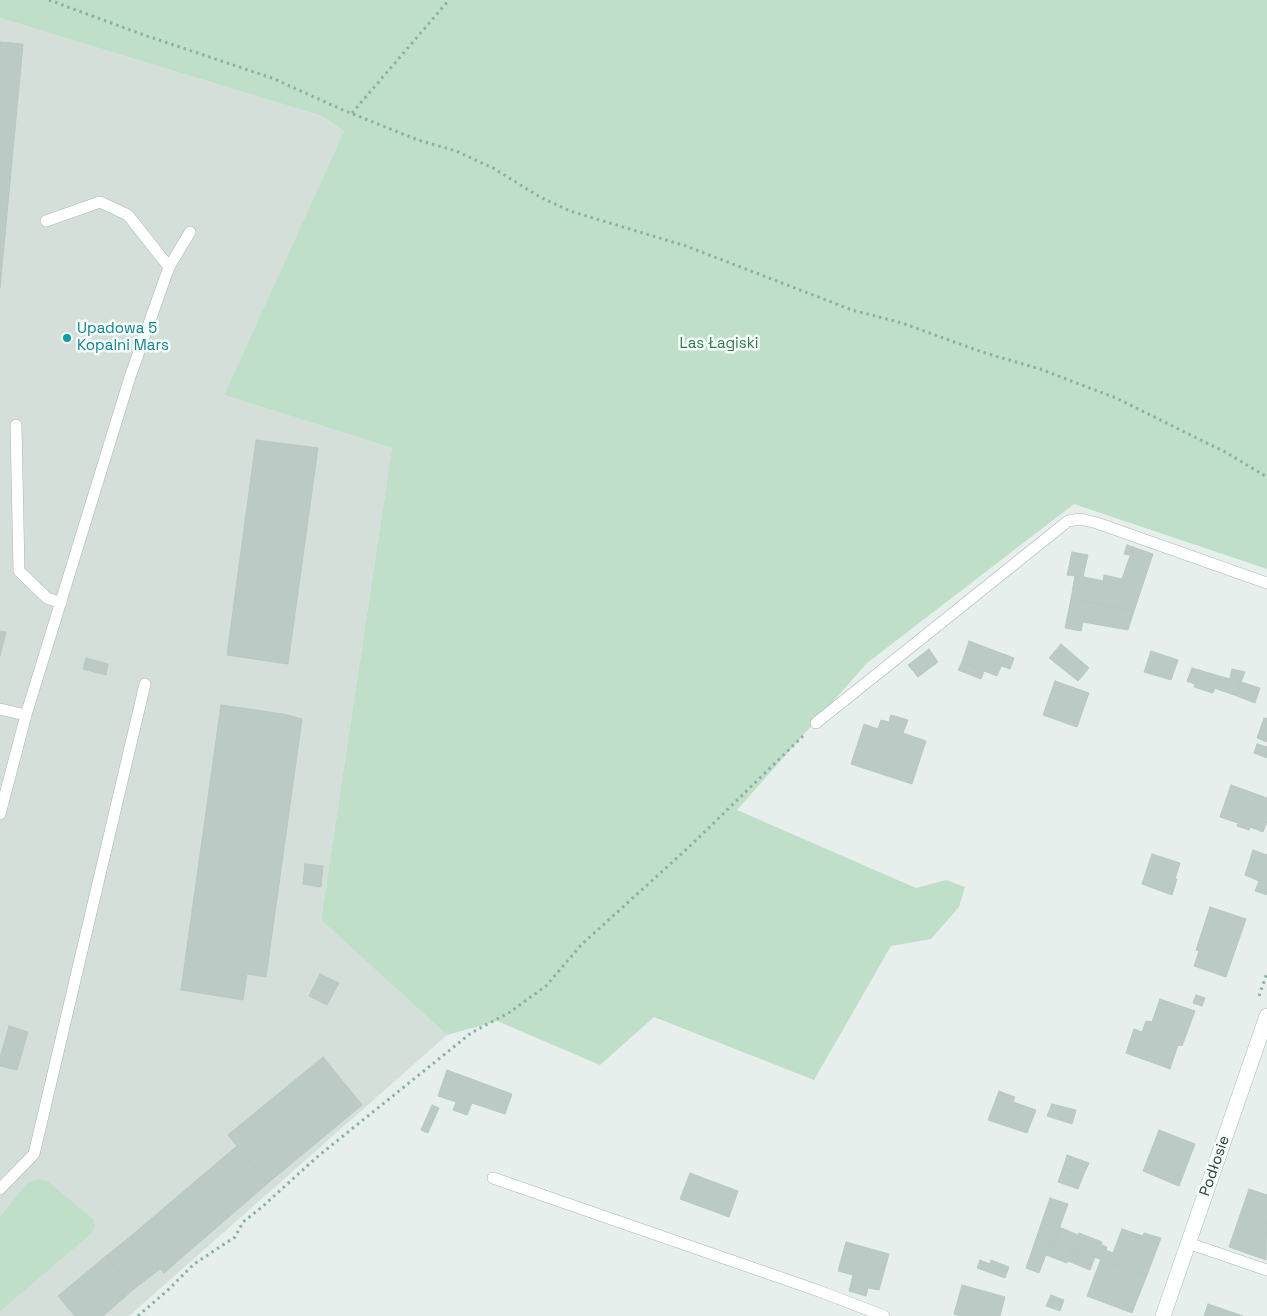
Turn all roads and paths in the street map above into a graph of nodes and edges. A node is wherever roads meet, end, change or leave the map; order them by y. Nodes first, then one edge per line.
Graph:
1 (49, 0) edge
2 (449, 0) edge
3 (352, 113) junction
4 (46, 221) dead end
5 (190, 232) dead end
6 (169, 267) junction
7 (16, 425) dead end
8 (1267, 476) edge
9 (1267, 583) edge
10 (61, 603) junction
11 (145, 684) dead end
12 (0, 709) edge
13 (26, 715) junction
14 (816, 723) joint
15 (1, 808) edge
16 (1267, 1016) edge
17 (494, 1178) dead end
18 (0, 1189) edge
19 (1188, 1243) junction
20 (1267, 1270) edge
21 (138, 1316) edge
22 (884, 1316) edge
23 (1163, 1316) edge

1 - 3 path
2 - 3 path
3 - 8 path
4 - 6 lane
5 - 6 lane
6 - 10 lane
7 - 10 lane
9 - 14 lane
10 - 13 lane
11 - 18 lane
12 - 13 lane
13 - 15 lane
14 - 21 path
16 - 19 street, Podłosie
17 - 22 lane
19 - 20 lane
19 - 23 street, Podłosie

